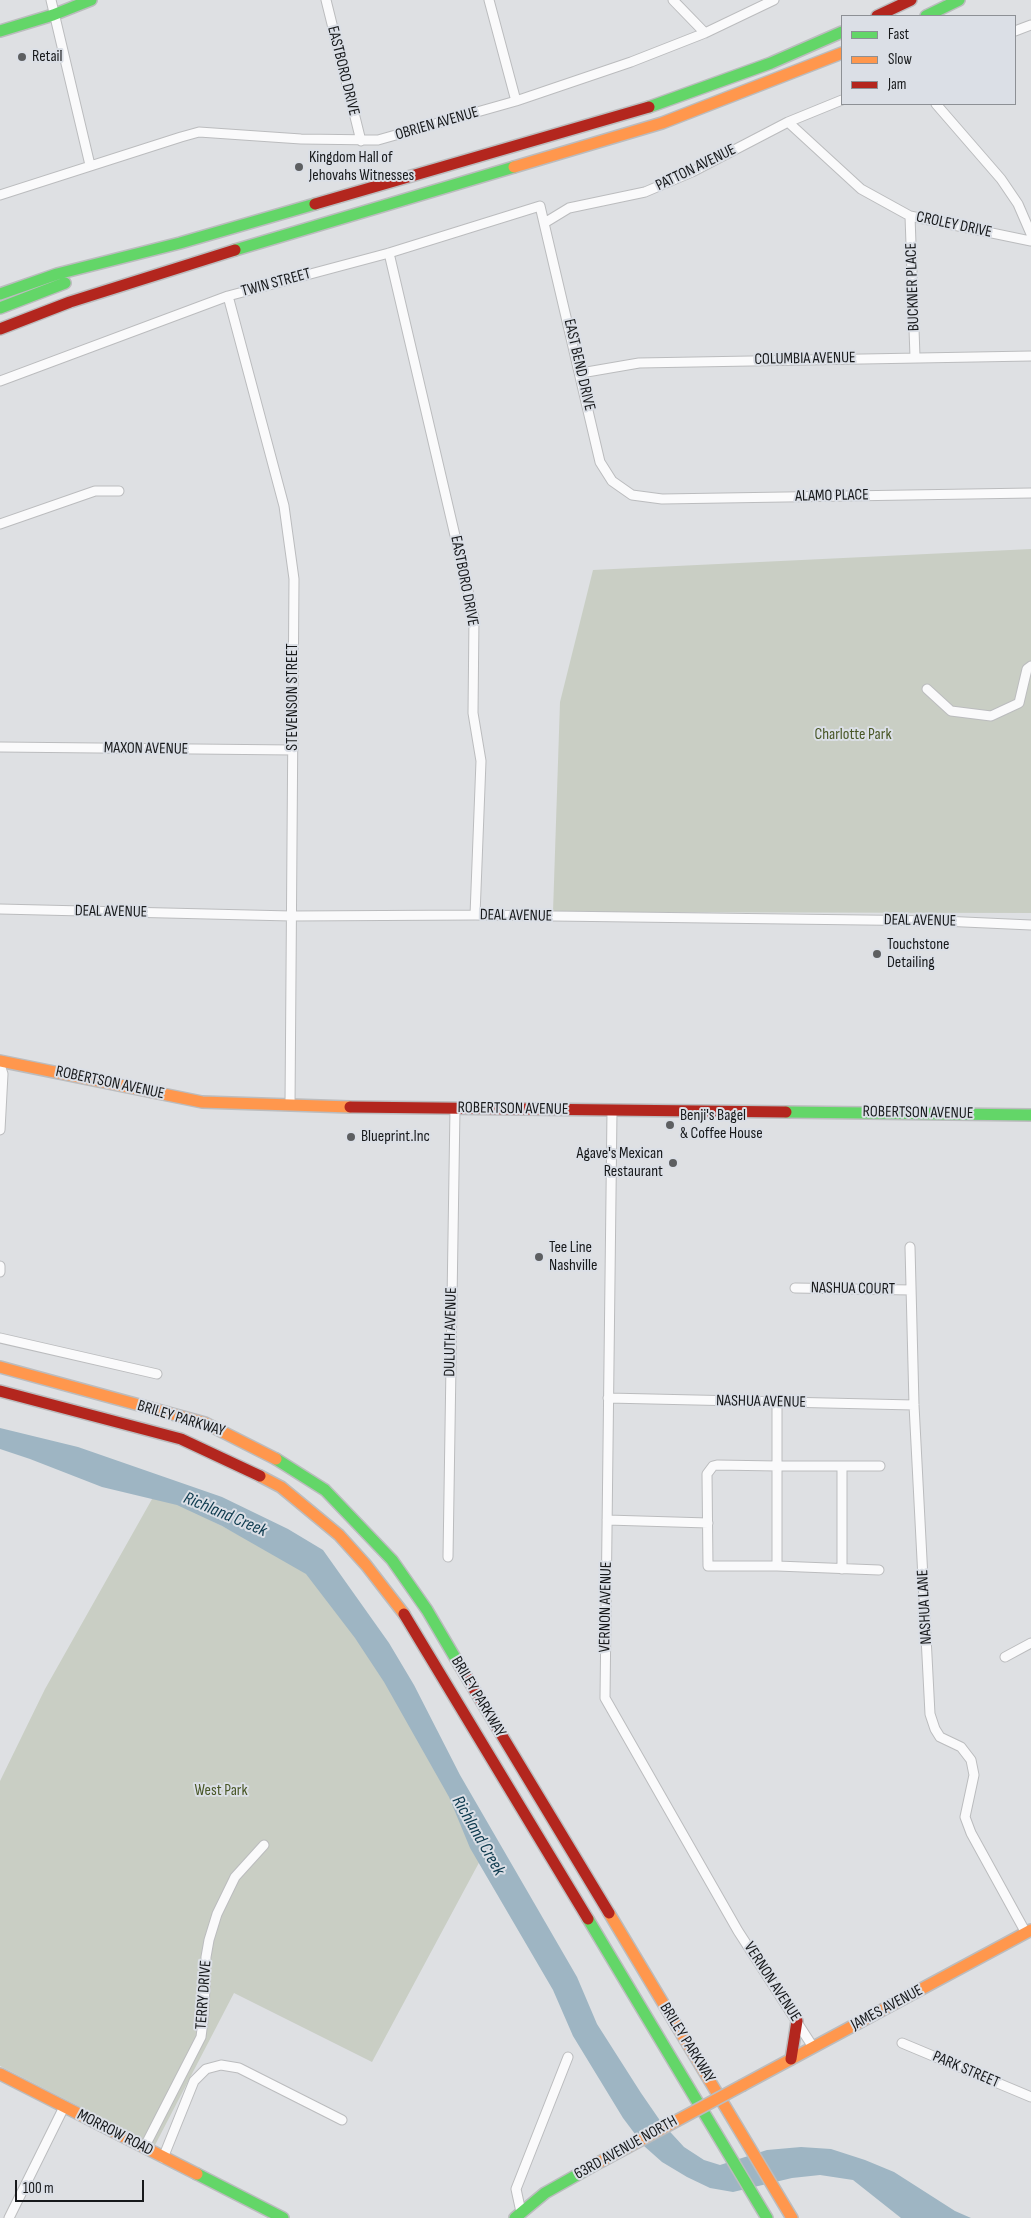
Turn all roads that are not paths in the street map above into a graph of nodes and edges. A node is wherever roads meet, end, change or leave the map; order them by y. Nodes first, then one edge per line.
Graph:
1 (51, 0) edge
2 (91, 0) edge
3 (326, 0) edge
4 (489, 0) edge
5 (673, 0) edge
6 (774, 0) edge
7 (911, 0) edge
8 (959, 0) edge
9 (53, 15) junction
10 (879, 15) edge
11 (928, 15) edge
12 (1031, 25) edge
13 (0, 31) edge
14 (1016, 31) edge
15 (841, 32) edge
16 (705, 34) junction
17 (841, 53) edge
18 (841, 100) edge
19 (516, 102) junction
20 (937, 105) edge
21 (788, 122) junction
22 (361, 141) junction
23 (90, 165) junction
24 (0, 195) edge
25 (910, 216) junction
26 (546, 222) junction
27 (1031, 234) edge
28 (1031, 241) edge
29 (180, 243) junction
30 (389, 253) junction
31 (0, 294) edge
32 (228, 296) junction
33 (0, 308) edge
34 (51, 309) junction
35 (0, 329) edge
36 (0, 336) edge
37 (1031, 356) edge
38 (916, 357) junction
39 (581, 373) junction
40 (0, 381) edge
41 (118, 491) dead end
42 (1031, 493) edge
43 (632, 495) joint
44 (0, 524) edge
45 (1031, 666) edge
46 (926, 689) dead end
47 (0, 747) edge
48 (293, 750) junction
49 (0, 909) edge
50 (476, 915) junction
51 (291, 916) junction
52 (1031, 925) edge
53 (0, 1060) edge
54 (0, 1065) edge
55 (290, 1105) junction
56 (455, 1108) junction
57 (612, 1111) junction
58 (1031, 1115) edge
59 (0, 1130) edge
60 (910, 1246) dead end
61 (0, 1266) edge
62 (0, 1272) edge
63 (795, 1288) dead end
64 (911, 1290) junction
65 (0, 1338) edge
66 (0, 1366) edge
67 (157, 1374) dead end
68 (0, 1391) edge
69 (608, 1398) junction
70 (777, 1403) junction
71 (914, 1405) junction
72 (777, 1466) junction
73 (842, 1466) junction
74 (880, 1466) dead end
75 (607, 1520) junction
76 (708, 1523) junction
77 (448, 1557) dead end
78 (777, 1566) junction
79 (842, 1569) junction
80 (879, 1570) dead end
81 (1031, 1643) edge
82 (1006, 1657) dead end
83 (264, 1846) dead end
84 (1028, 1932) edge
85 (797, 2021) junction
86 (902, 2043) dead end
87 (813, 2047) junction
88 (568, 2057) dead end
89 (790, 2059) junction
90 (0, 2074) edge
91 (743, 2085) joint
92 (1031, 2097) edge
93 (64, 2107) junction
94 (342, 2120) dead end
95 (144, 2148) junction
96 (163, 2158) junction
97 (518, 2215) edge
98 (9, 2218) edge
99 (283, 2218) edge
100 (766, 2218) edge
101 (792, 2218) edge

1 - 9 street
2 - 9 main road
3 - 22 street, EASTBORO DRIVE
4 - 19 street
5 - 16 street
6 - 16 street, OBRIEN AVENUE
7 - 10 main road
8 - 11 main road
9 - 13 main road
9 - 23 street
12 - 14 street
15 - 29 main road
16 - 19 street, OBRIEN AVENUE
17 - 34 main road
18 - 21 street, PATTON AVENUE
19 - 22 street, OBRIEN AVENUE
20 - 27 street
21 - 25 street, CROLEY DRIVE
21 - 26 street, PATTON AVENUE
22 - 23 street, OBRIEN AVENUE
23 - 24 street, OBRIEN AVENUE
25 - 28 street, CROLEY DRIVE
25 - 38 street, BUCKNER PLACE
26 - 30 street, TWIN STREET
26 - 39 street, EAST BEND DRIVE
29 - 31 main road
29 - 33 main road
30 - 32 street, TWIN STREET
30 - 50 street, EASTBORO DRIVE
32 - 40 street, TWIN STREET
32 - 48 street, STEVENSON STREET
34 - 35 main road
34 - 36 main road
37 - 38 street, COLUMBIA AVENUE
38 - 39 street, COLUMBIA AVENUE
39 - 43 street, EAST BEND DRIVE
41 - 44 street
42 - 43 street, ALAMO PLACE
45 - 46 street
47 - 48 street, MAXON AVENUE
48 - 51 street, STEVENSON STREET
49 - 51 street, DEAL AVENUE
50 - 51 street, DEAL AVENUE
50 - 52 street, DEAL AVENUE
51 - 55 street, STEVENSON STREET
53 - 55 main road, ROBERTSON AVENUE
54 - 59 street
55 - 56 main road, ROBERTSON AVENUE
56 - 57 main road, ROBERTSON AVENUE
56 - 77 street, DULUTH AVENUE
57 - 58 main road, ROBERTSON AVENUE
57 - 69 street, VERNON AVENUE
60 - 64 street, NASHUA LANE
61 - 62 street
63 - 64 street, NASHUA COURT
64 - 71 street, NASHUA LANE
65 - 67 street
66 - 101 main road, BRILEY PARKWAY
68 - 100 main road, BRILEY PARKWAY
69 - 70 street, NASHUA AVENUE
69 - 75 street, VERNON AVENUE
70 - 71 street, NASHUA AVENUE
70 - 72 street
71 - 84 street, NASHUA LANE
72 - 73 street
72 - 76 street
72 - 78 street
73 - 74 street
73 - 79 street
75 - 76 street
75 - 85 street, VERNON AVENUE
76 - 78 street
78 - 79 street
79 - 80 street
81 - 82 street
83 - 95 street, TERRY DRIVE
84 - 87 main road, JAMES AVENUE
85 - 87 street, VERNON AVENUE
85 - 89 main road
86 - 92 street, PARK STREET
87 - 89 main road, JAMES AVENUE
88 - 97 street
89 - 91 main road, JAMES AVENUE
90 - 93 main road, MORROW ROAD
91 - 97 main road, 63RD AVENUE NORTH, bridge
93 - 95 main road, MORROW ROAD
93 - 98 street
94 - 96 street
95 - 96 main road, MORROW ROAD
96 - 99 main road, MORROW ROAD

